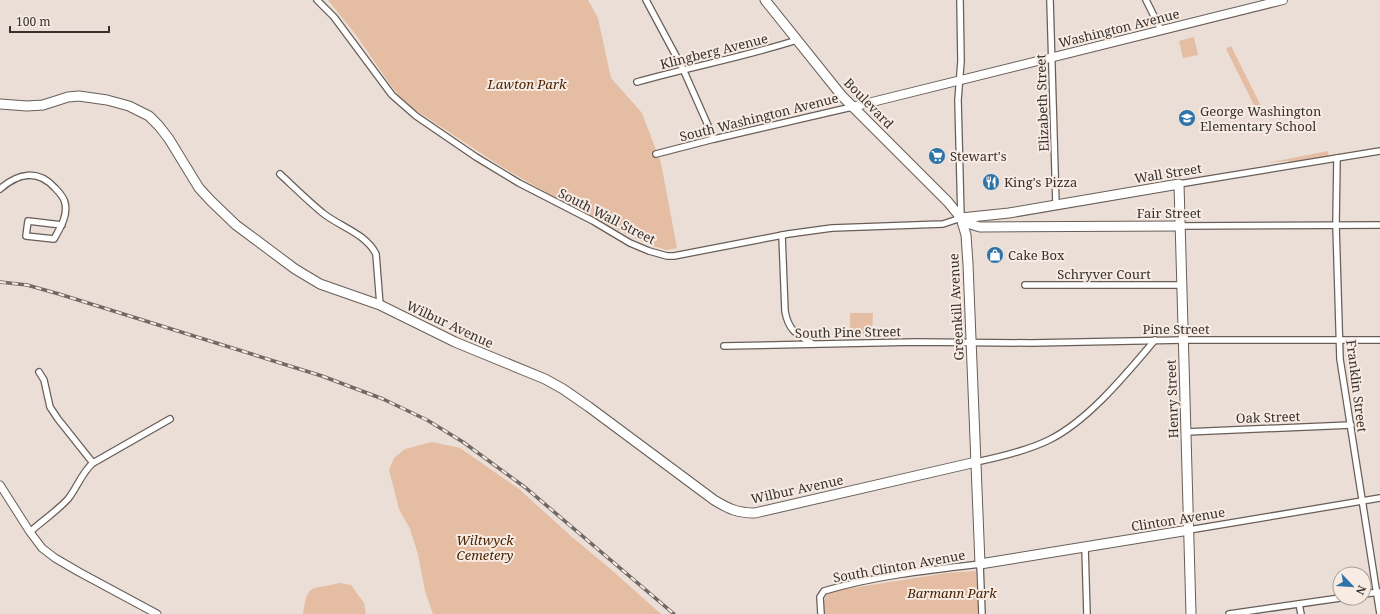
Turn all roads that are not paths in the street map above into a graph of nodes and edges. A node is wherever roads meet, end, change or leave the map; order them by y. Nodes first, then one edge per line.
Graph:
1 (317, 0) edge
2 (646, 0) edge
3 (765, 0) edge
4 (960, 0) edge
5 (1050, 0) edge
6 (1146, 0) edge
7 (1283, 0) edge
8 (1266, 2) edge
9 (1161, 30) junction
10 (797, 40) junction
11 (1052, 58) junction
12 (683, 69) junction
13 (960, 80) junction
14 (637, 82) dead end
15 (0, 104) edge
16 (852, 107) junction
17 (714, 139) junction
18 (1380, 151) edge
19 (656, 154) dead end
20 (1336, 158) junction
21 (280, 174) dead end
22 (1179, 184) junction
23 (0, 189) edge
24 (1056, 205) junction
25 (961, 218) junction
26 (62, 225) junction
27 (1336, 225) junction
28 (1380, 225) edge
29 (1180, 226) junction
30 (782, 235) junction
31 (1182, 284) junction
32 (1025, 285) dead end
33 (380, 305) junction
34 (1155, 340) junction
35 (1184, 340) junction
36 (1339, 340) junction
37 (1380, 340) edge
38 (971, 342) junction
39 (814, 344) junction
40 (724, 346) dead end
41 (39, 372) dead end
42 (170, 419) dead end
43 (1351, 425) junction
44 (1186, 432) junction
45 (976, 462) junction
46 (93, 463) junction
47 (0, 485) edge
48 (1380, 498) edge
49 (1362, 502) junction
50 (1189, 530) junction
51 (30, 532) junction
52 (1085, 547) junction
53 (980, 564) junction
54 (1378, 592) edge
55 (1332, 599) edge
56 (1299, 604) junction
57 (157, 614) edge
58 (821, 614) edge
59 (982, 614) edge
60 (1087, 614) edge
61 (1192, 614) edge
62 (1229, 614) edge
63 (1301, 614) edge
64 (1380, 614) edge

1 - 30 street, South Wall Street
2 - 12 street
3 - 10 main road, Boulevard
4 - 13 street, Greenkill Avenue
5 - 11 street, Elizabeth Street
6 - 9 street
7 - 8 main road, Washington Avenue
8 - 9 main road, Washington Avenue
9 - 11 main road, Washington Avenue
10 - 12 street, Klingberg Avenue
10 - 16 main road, Boulevard
11 - 13 main road, Washington Avenue
11 - 24 street, Elizabeth Street
12 - 14 street, Klingberg Avenue
12 - 17 street
13 - 16 main road, South Washington Avenue
13 - 25 street, Greenkill Avenue
15 - 33 main road, Wilbur Avenue
16 - 17 street, South Washington Avenue
16 - 25 main road, Boulevard
17 - 19 street, South Washington Avenue
18 - 20 street, Wall Street
20 - 22 street, Wall Street
20 - 27 street, Franklin Street
21 - 33 street
22 - 24 main road, Wall Street
22 - 29 main road, Henry Street
23 - 26 street
24 - 25 main road, Wall Street
25 - 29 main road, Fair Street
25 - 30 street, South Wall Street
25 - 38 main road, Greenkill Avenue
26 - 26 street
27 - 28 street, Fair Street
27 - 29 street, Fair Street
27 - 36 street, Franklin Street
29 - 31 main road, Henry Street
30 - 39 street
31 - 32 street, Schryver Court
31 - 35 main road, Henry Street
33 - 45 main road, Wilbur Avenue
34 - 35 street, Pine Street
34 - 38 street, Pine Street
34 - 45 street
35 - 36 street, Pine Street
35 - 44 main road, Henry Street
36 - 37 street, Pine Street
36 - 43 street, Franklin Street
38 - 39 street, South Pine Street
38 - 45 main road, Greenkill Avenue
39 - 40 street, South Pine Street
41 - 46 street
42 - 46 street
43 - 44 street, Oak Street
43 - 49 street, Franklin Street
44 - 50 main road, Henry Street
45 - 53 main road, Greenkill Avenue
46 - 51 street
47 - 51 street
48 - 49 street, Clinton Avenue
49 - 50 street, Clinton Avenue
49 - 54 street, Franklin Street
50 - 52 main road, Clinton Avenue
50 - 61 main road, Henry Street
51 - 57 street
52 - 53 main road, Clinton Avenue
52 - 60 street
53 - 58 street, South Clinton Avenue
53 - 59 street, Greenkill Avenue
54 - 64 street, Franklin Street
55 - 56 street
56 - 62 street
56 - 63 street

